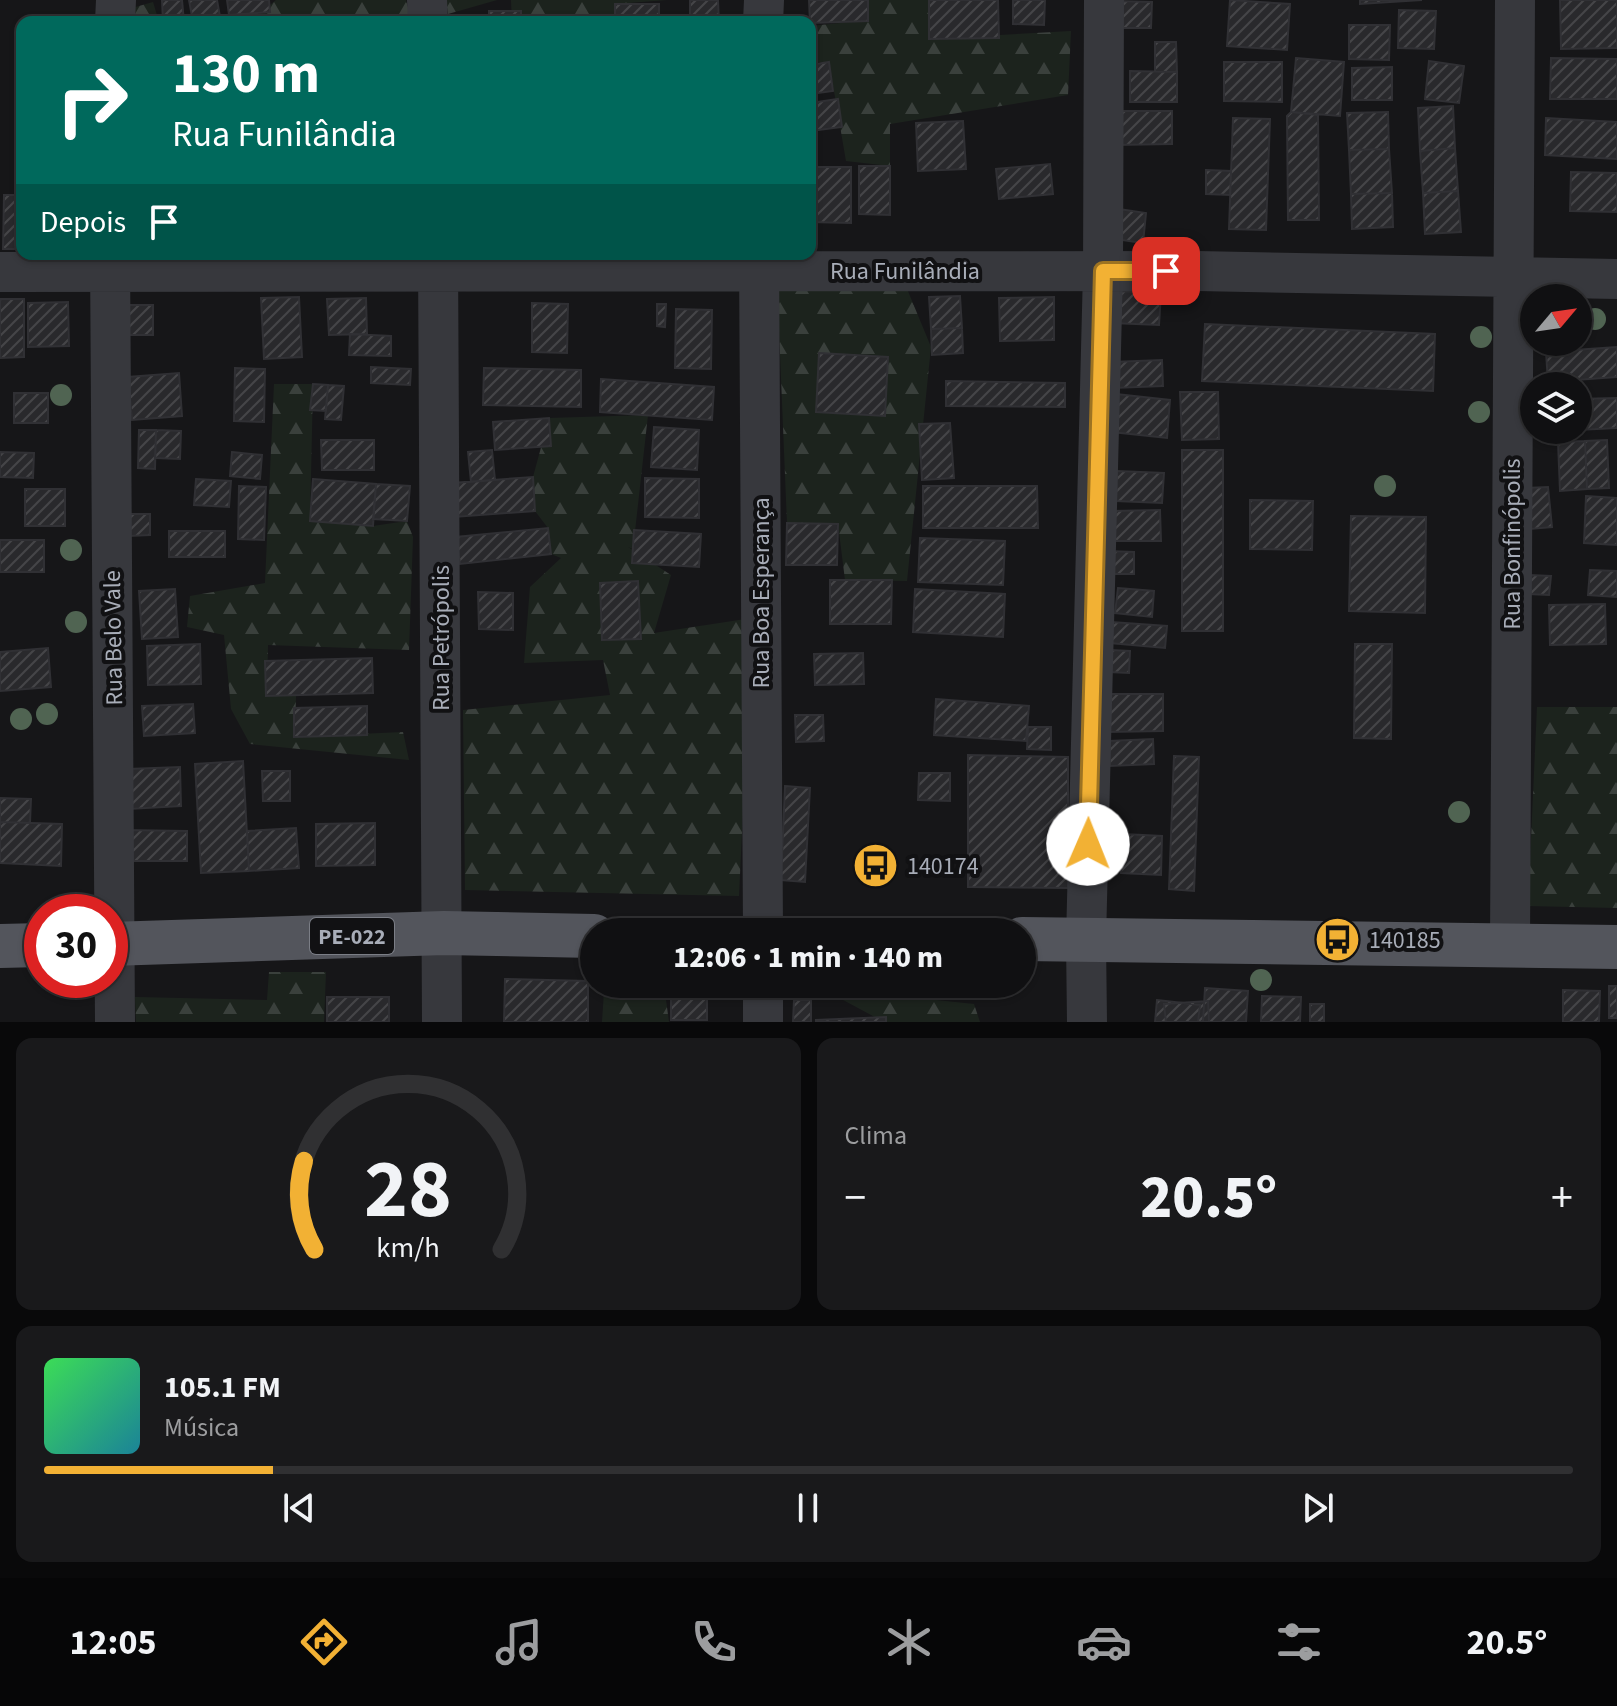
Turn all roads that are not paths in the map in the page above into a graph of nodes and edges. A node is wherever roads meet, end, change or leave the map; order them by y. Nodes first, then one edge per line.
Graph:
1 (1104, 0) edge
2 (1515, 0) edge
3 (438, 262) edge
4 (110, 263) edge
5 (759, 263) edge
6 (1103, 271) junction
7 (0, 272) edge
8 (1513, 279) junction
9 (1617, 279) edge
10 (113, 894) edge
11 (763, 918) edge
12 (444, 933) junction
13 (580, 936) edge
14 (1036, 939) edge
15 (1086, 940) junction
16 (128, 944) edge
17 (1510, 944) junction
18 (24, 945) edge
19 (0, 946) edge
20 (1617, 947) edge
21 (114, 998) edge
22 (763, 998) edge
23 (115, 1022) edge
24 (442, 1022) edge
25 (763, 1022) edge
26 (1087, 1022) edge

1 - 6 street
2 - 8 street, Rua Bonfinópolis
3 - 4 street, Rua Funilândia
3 - 5 street, Rua Funilândia
3 - 12 street, Rua Petrópolis
4 - 7 street, Rua Funilândia
4 - 10 street, Rua Belo Vale
5 - 6 street, Rua Funilândia
5 - 11 street, Rua Boa Esperança
6 - 8 street, Rua Funilândia
6 - 15 street
8 - 9 street, Rua Funilândia
8 - 17 street, Rua Bonfinópolis
12 - 13 main road, PE-022
12 - 16 main road, PE-022
12 - 24 street, Rua Petrópolis
14 - 15 main road
15 - 17 main road
15 - 26 street
17 - 20 main road
18 - 19 main road
21 - 23 street, Rua Belo Vale
22 - 25 street

